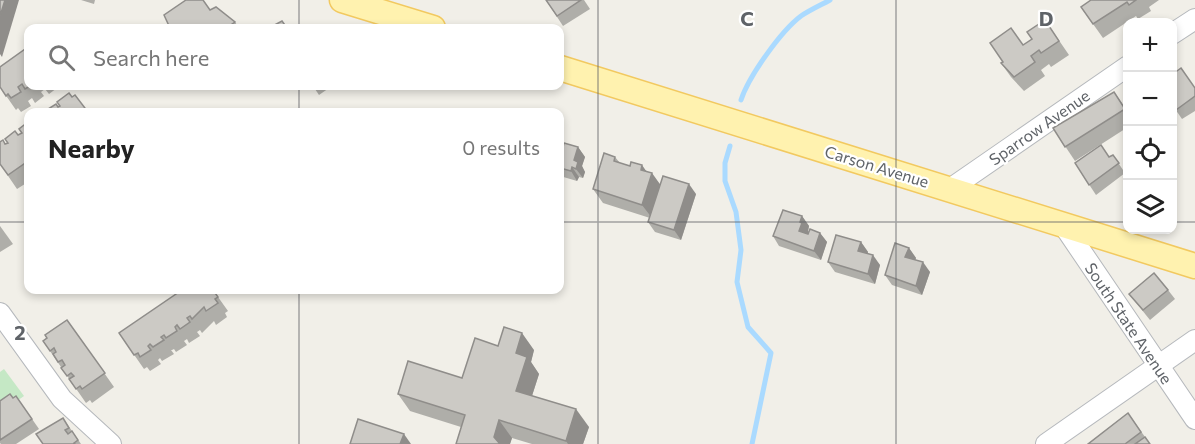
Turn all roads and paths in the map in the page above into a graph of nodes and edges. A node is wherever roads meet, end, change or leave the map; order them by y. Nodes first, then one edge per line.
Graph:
1 (342, 0) edge
2 (1195, 19) edge
3 (420, 24) edge
4 (1177, 31) edge
5 (564, 69) edge
6 (1123, 69) edge
7 (950, 189) junction
8 (1064, 226) junction
9 (1195, 266) edge
10 (0, 313) edge
11 (1195, 340) edge
12 (1159, 366) junction
13 (1195, 419) edge
14 (111, 444) edge
15 (1046, 444) edge

1 - 3 main road
2 - 4 street
5 - 7 main road, Carson Avenue
6 - 7 street, Sparrow Avenue
7 - 8 main road, Carson Avenue
8 - 9 main road, Carson Avenue
8 - 12 street, South State Avenue
10 - 14 street
11 - 12 street
12 - 13 street, South State Avenue
12 - 15 street

